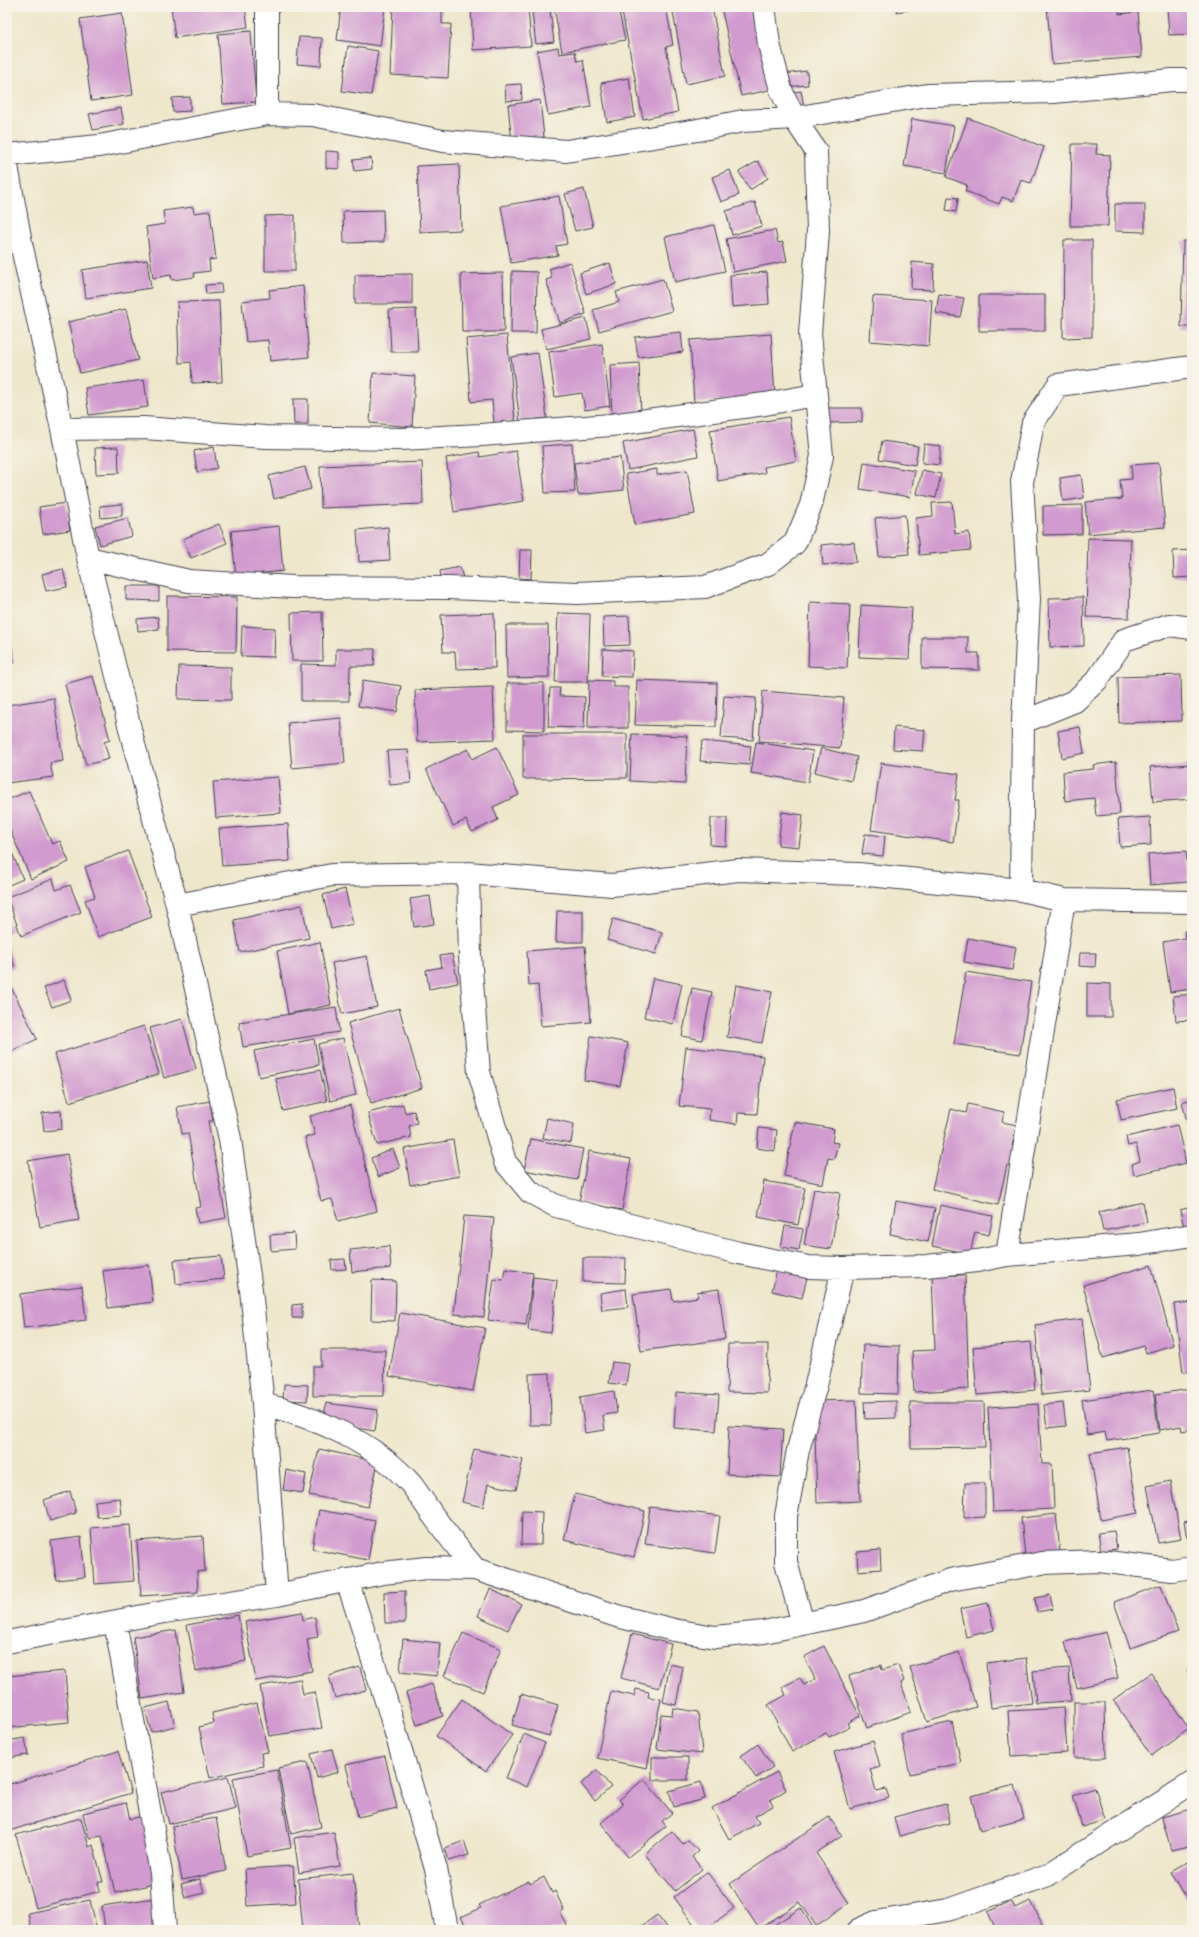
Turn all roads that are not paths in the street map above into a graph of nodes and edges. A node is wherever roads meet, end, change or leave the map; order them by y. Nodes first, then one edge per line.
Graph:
1 (267, 7) edge
2 (764, 7) edge
3 (1192, 80) edge
4 (267, 114) junction
5 (794, 118) junction
6 (7, 155) edge
7 (7, 166) edge
8 (1192, 367) edge
9 (815, 395) junction
10 (62, 429) junction
11 (88, 558) junction
12 (1192, 628) edge
13 (1023, 722) junction
14 (468, 873) junction
15 (1021, 890) junction
16 (1064, 900) junction
17 (1192, 902) edge
18 (177, 905) junction
19 (1192, 1235) edge
20 (1007, 1255) junction
21 (843, 1268) junction
22 (263, 1404) junction
23 (1192, 1567) edge
24 (475, 1569) junction
25 (347, 1580) junction
26 (277, 1595) junction
27 (115, 1622) junction
28 (803, 1624) junction
29 (7, 1642) edge
30 (1192, 1783) edge
31 (165, 1930) edge
32 (447, 1930) edge
33 (858, 1930) edge

1 - 4 street
2 - 5 street
3 - 5 street
4 - 5 street
4 - 6 street
5 - 9 street
7 - 10 street
8 - 13 street
9 - 10 street
9 - 11 street
10 - 11 street
11 - 18 street
12 - 13 street
13 - 15 street
14 - 15 street
14 - 18 street
14 - 21 street
15 - 16 street
16 - 17 street
16 - 20 street
18 - 22 street
19 - 20 street
20 - 21 street
21 - 28 street
22 - 24 street
22 - 26 street
23 - 28 street
24 - 25 street
24 - 28 street
25 - 26 street
25 - 32 street
26 - 27 street
27 - 29 street
27 - 31 street
30 - 33 street

